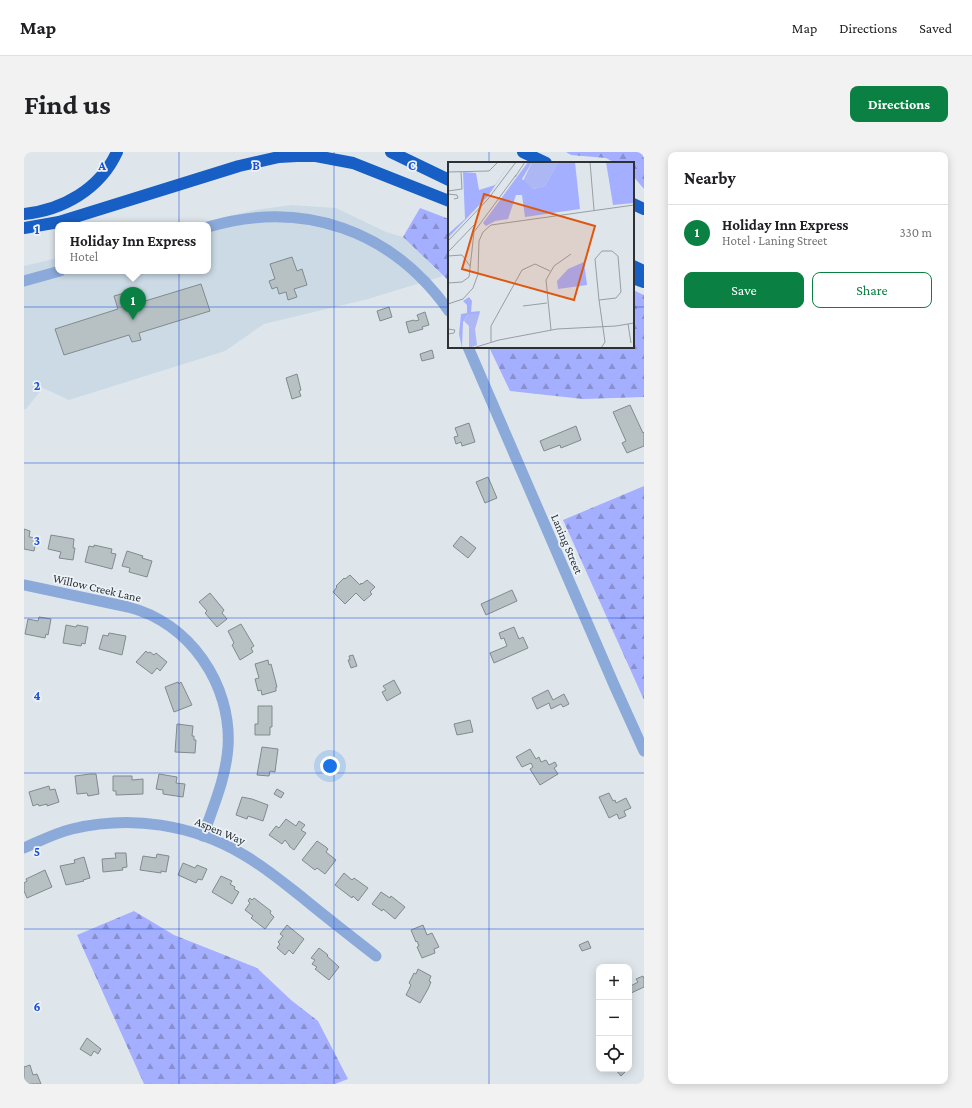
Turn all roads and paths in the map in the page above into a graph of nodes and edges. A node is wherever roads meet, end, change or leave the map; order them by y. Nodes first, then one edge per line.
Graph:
1 (117, 152) edge
2 (391, 152) edge
3 (523, 152) edge
4 (544, 162) edge
5 (448, 180) edge
6 (448, 201) edge
7 (634, 204) edge
8 (644, 209) edge
9 (24, 214) edge
10 (59, 222) edge
11 (55, 223) edge
12 (211, 226) edge
13 (24, 228) edge
14 (634, 266) edge
15 (644, 270) edge
16 (55, 272) edge
17 (634, 278) edge
18 (24, 281) edge
19 (644, 282) edge
20 (448, 310) edge
21 (468, 348) edge
22 (24, 585) edge
23 (644, 750) edge
24 (203, 836) junction
25 (24, 848) edge
26 (376, 956) dead end

1 - 9 highway
2 - 5 highway
3 - 4 highway
6 - 10 highway
7 - 8 highway
11 - 13 highway
12 - 20 street
14 - 15 highway
16 - 18 street
17 - 19 highway
21 - 23 street, Laning Street
22 - 24 street, Willow Creek Lane
24 - 25 street, Aspen Way
24 - 26 street, Aspen Way

